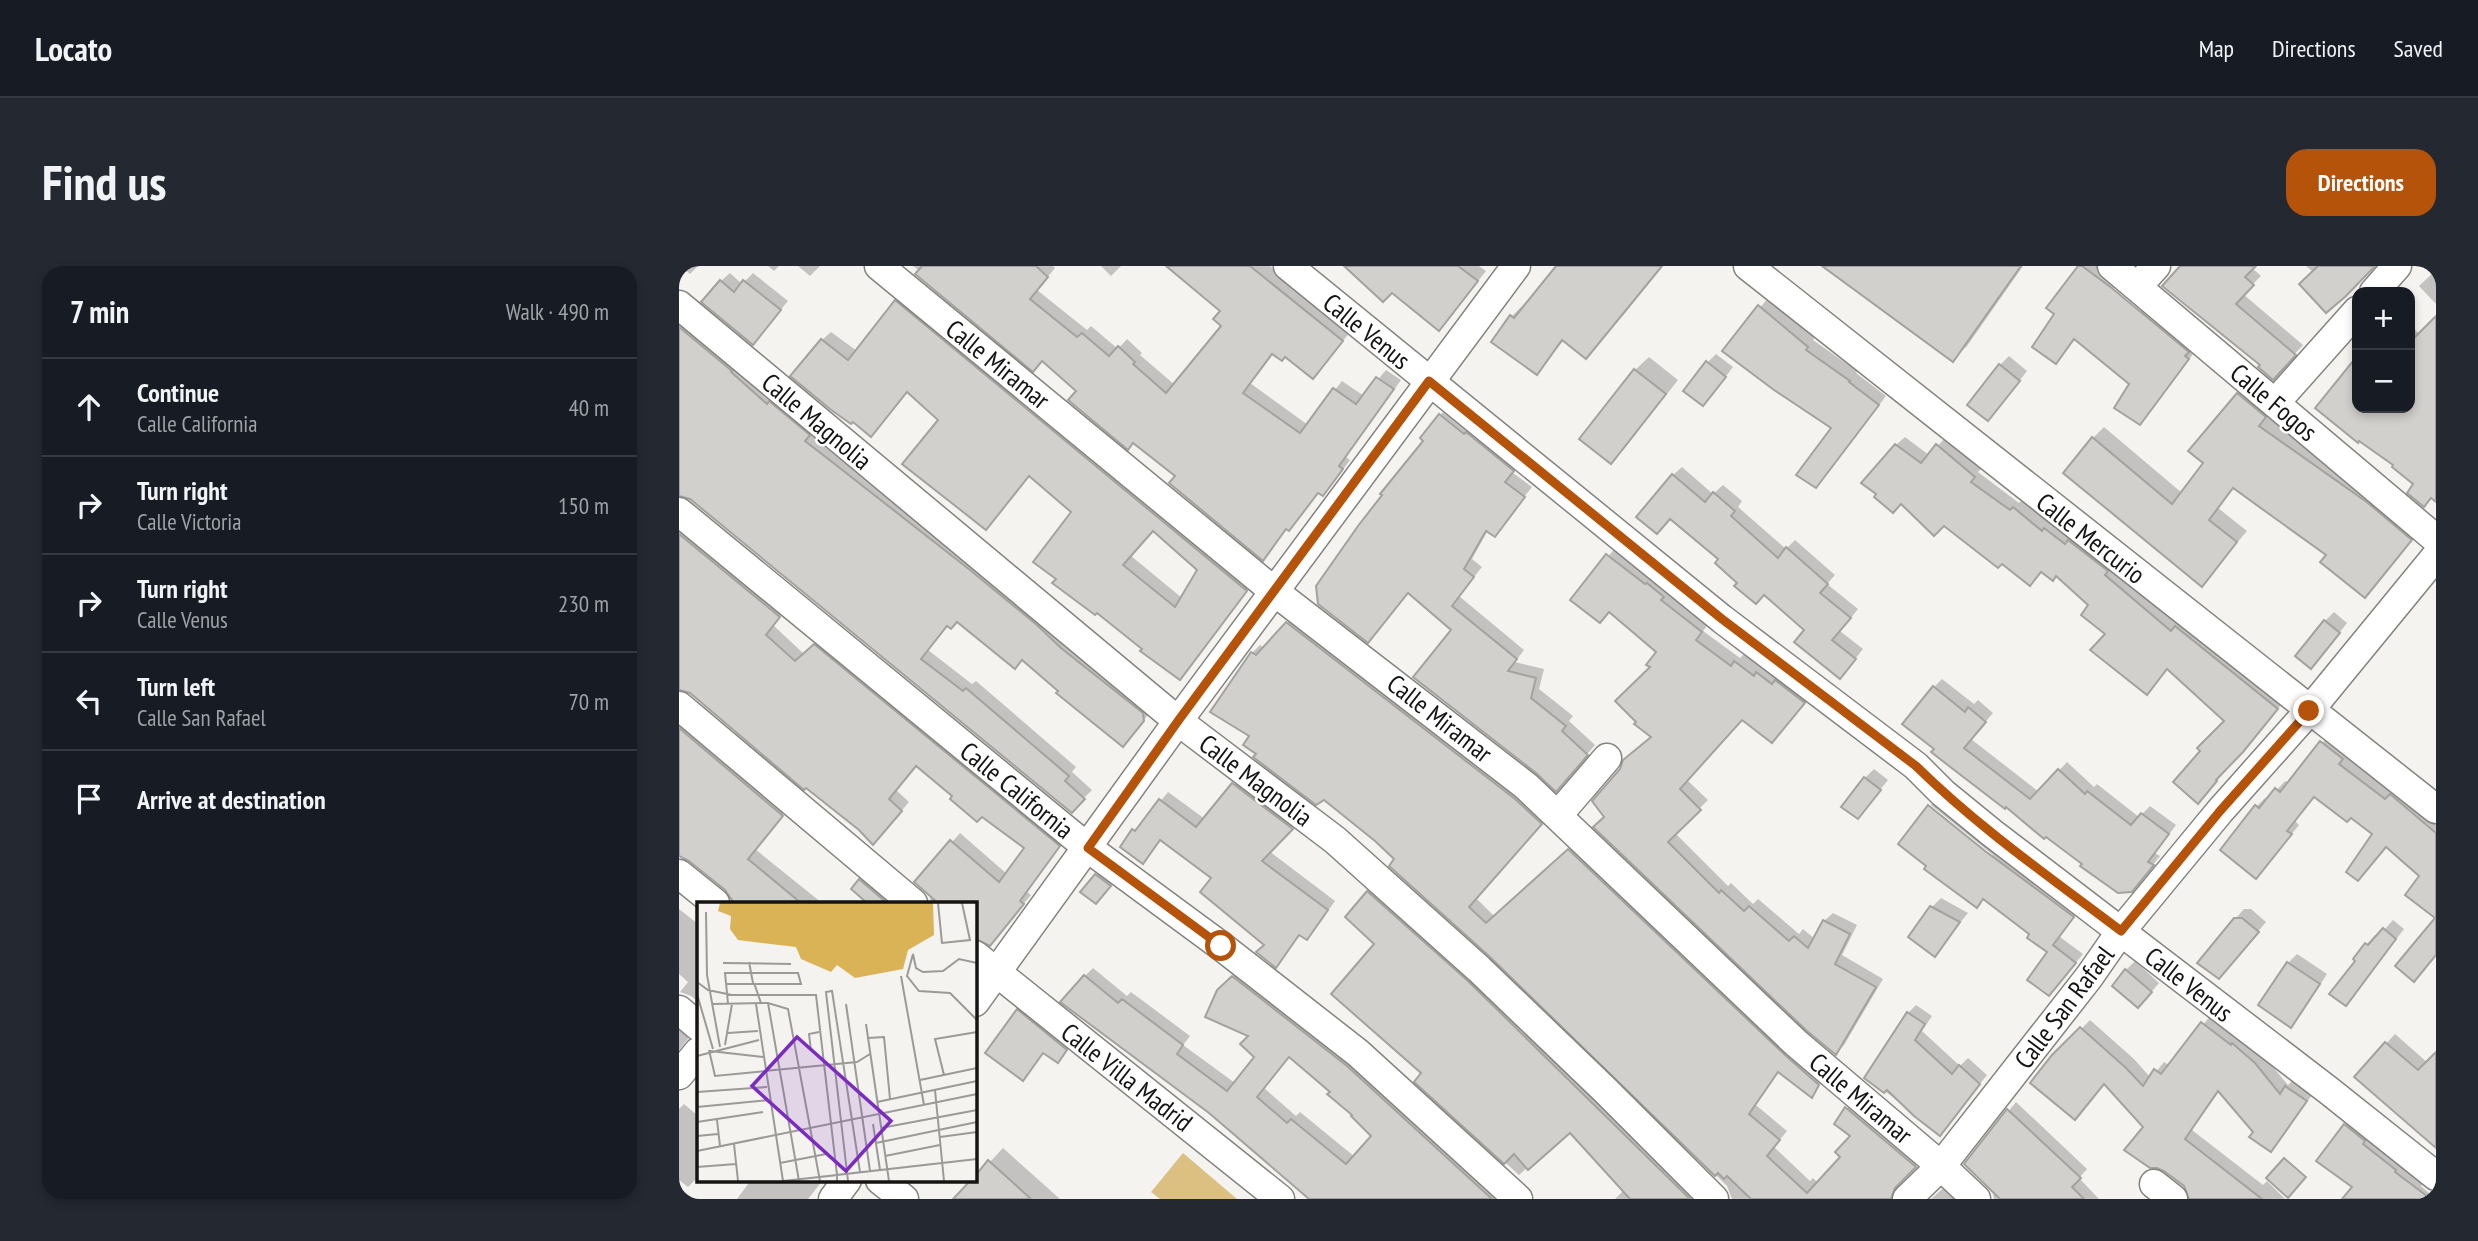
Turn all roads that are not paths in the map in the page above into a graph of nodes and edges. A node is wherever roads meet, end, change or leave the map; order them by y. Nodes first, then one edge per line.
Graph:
1 (879, 266) edge
2 (1288, 266) edge
3 (1515, 266) edge
4 (1748, 266) edge
5 (2112, 266) edge
6 (2397, 266) edge
7 (2147, 276) edge
8 (2378, 287) edge
9 (679, 305) edge
10 (2352, 317) edge
11 (1429, 381) junction
12 (2276, 403) junction
13 (679, 512) edge
14 (2436, 539) edge
15 (2436, 555) edge
16 (1275, 592) junction
17 (679, 706) edge
18 (2309, 711) junction
19 (1178, 721) junction
20 (1607, 758) dead end
21 (2436, 809) edge
22 (1558, 816) junction
23 (1088, 848) junction
24 (679, 874) edge
25 (714, 902) edge
26 (912, 902) edge
27 (2121, 931) junction
28 (977, 957) edge
29 (996, 973) junction
30 (977, 999) edge
31 (679, 1010) edge
32 (697, 1025) edge
33 (697, 1053) edge
34 (679, 1075) edge
35 (1941, 1166) junction
36 (2436, 1176) edge
37 (846, 1182) edge
38 (883, 1182) edge
39 (833, 1199) edge
40 (904, 1199) edge
41 (1280, 1199) edge
42 (1518, 1199) edge
43 (1714, 1199) edge
44 (1907, 1199) edge
45 (1976, 1199) edge

1 - 16 street, Calle Miramar
2 - 11 street, Calle Venus
3 - 11 street
4 - 18 street, Calle Mercurio
5 - 7 street, Calle Fogos
6 - 8 street
7 - 12 street, Calle Fogos
9 - 19 street, Calle Magnolia
10 - 12 street
11 - 16 street
11 - 27 street, Calle Venus
12 - 14 street, Calle Fogos
13 - 23 street, Calle California
15 - 18 street, Calle San Rafael
16 - 19 street
16 - 22 street, Calle Miramar
17 - 26 street
18 - 21 street, Calle Mercurio
18 - 27 street, Calle San Rafael
19 - 23 street
19 - 43 street, Calle Magnolia
20 - 22 street
22 - 35 street, Calle Miramar
23 - 29 street
23 - 42 street, Calle California
24 - 25 street
27 - 35 street, Calle San Rafael
27 - 36 street, Calle Venus
28 - 29 street, Calle Villa Madrid
29 - 30 street
29 - 41 street, Calle Villa Madrid
31 - 32 street
33 - 34 street
35 - 44 street, Calle San Rafael
35 - 45 street, Calle Miramar
37 - 39 street
38 - 40 street

